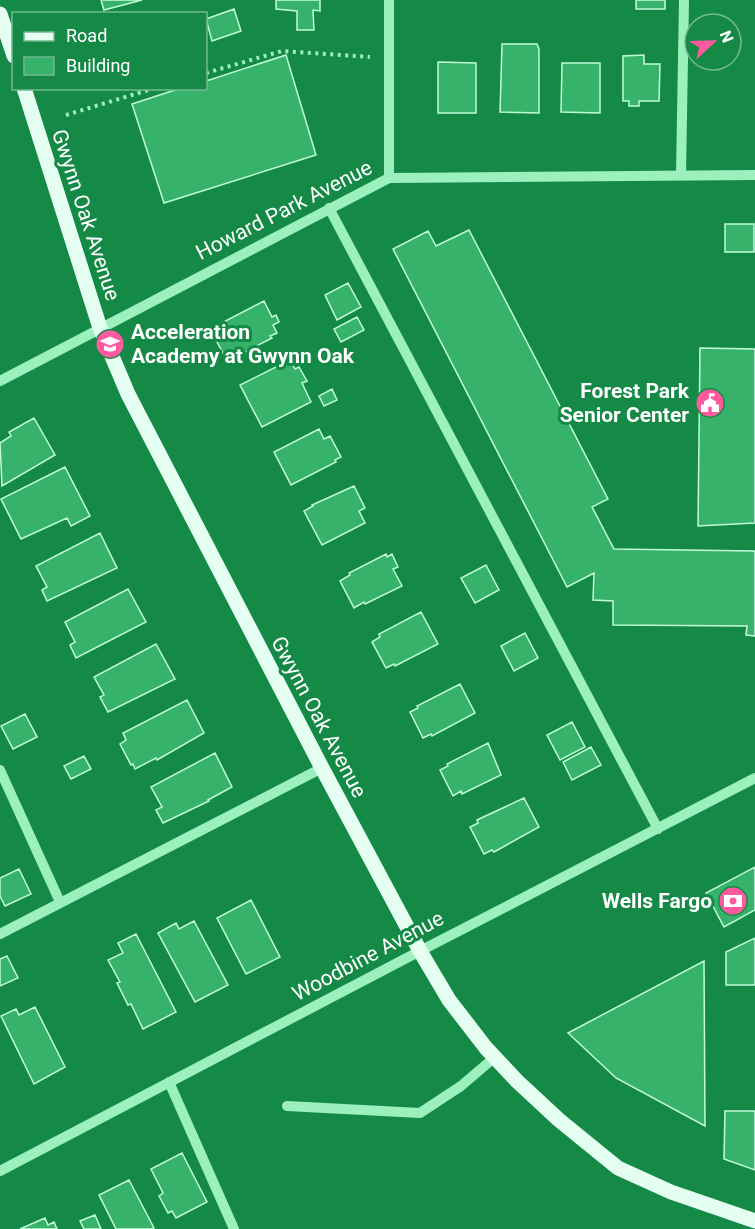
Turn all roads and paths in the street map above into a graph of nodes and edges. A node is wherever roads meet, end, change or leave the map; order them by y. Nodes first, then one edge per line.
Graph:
1 (389, 0) edge
2 (684, 0) edge
3 (0, 14) edge
4 (12, 50) edge
5 (388, 58) junction
6 (207, 74) edge
7 (25, 90) edge
8 (148, 90) edge
9 (66, 115) dead end
10 (681, 175) junction
11 (755, 175) edge
12 (389, 178) junction
13 (329, 208) junction
14 (100, 328) junction
15 (0, 381) edge
16 (322, 768) junction
17 (0, 771) edge
18 (755, 778) edge
19 (658, 829) junction
20 (60, 902) junction
21 (0, 934) edge
22 (420, 951) junction
23 (495, 1057) junction
24 (169, 1082) junction
25 (287, 1106) dead end
26 (0, 1171) edge
27 (755, 1221) edge
28 (234, 1229) edge

1 - 5 street
2 - 10 street
3 - 4 main road
5 - 6 path
5 - 12 street
7 - 14 main road, Gwynn Oak Avenue
8 - 9 path
10 - 11 street, Howard Park Avenue
10 - 12 street, Howard Park Avenue
12 - 13 street, Howard Park Avenue
13 - 14 street, Howard Park Avenue
13 - 19 street
14 - 15 street, Howard Park Avenue
14 - 16 main road, Gwynn Oak Avenue
16 - 20 street
16 - 22 main road, Gwynn Oak Avenue
17 - 20 street
18 - 19 street, Woodbine Avenue
19 - 22 street, Woodbine Avenue
20 - 21 street
22 - 23 main road, Gwynn Oak Avenue
22 - 24 street, Woodbine Avenue
23 - 25 street
23 - 27 main road, Gwynn Oak Avenue
24 - 26 street, Woodbine Avenue
24 - 28 street

